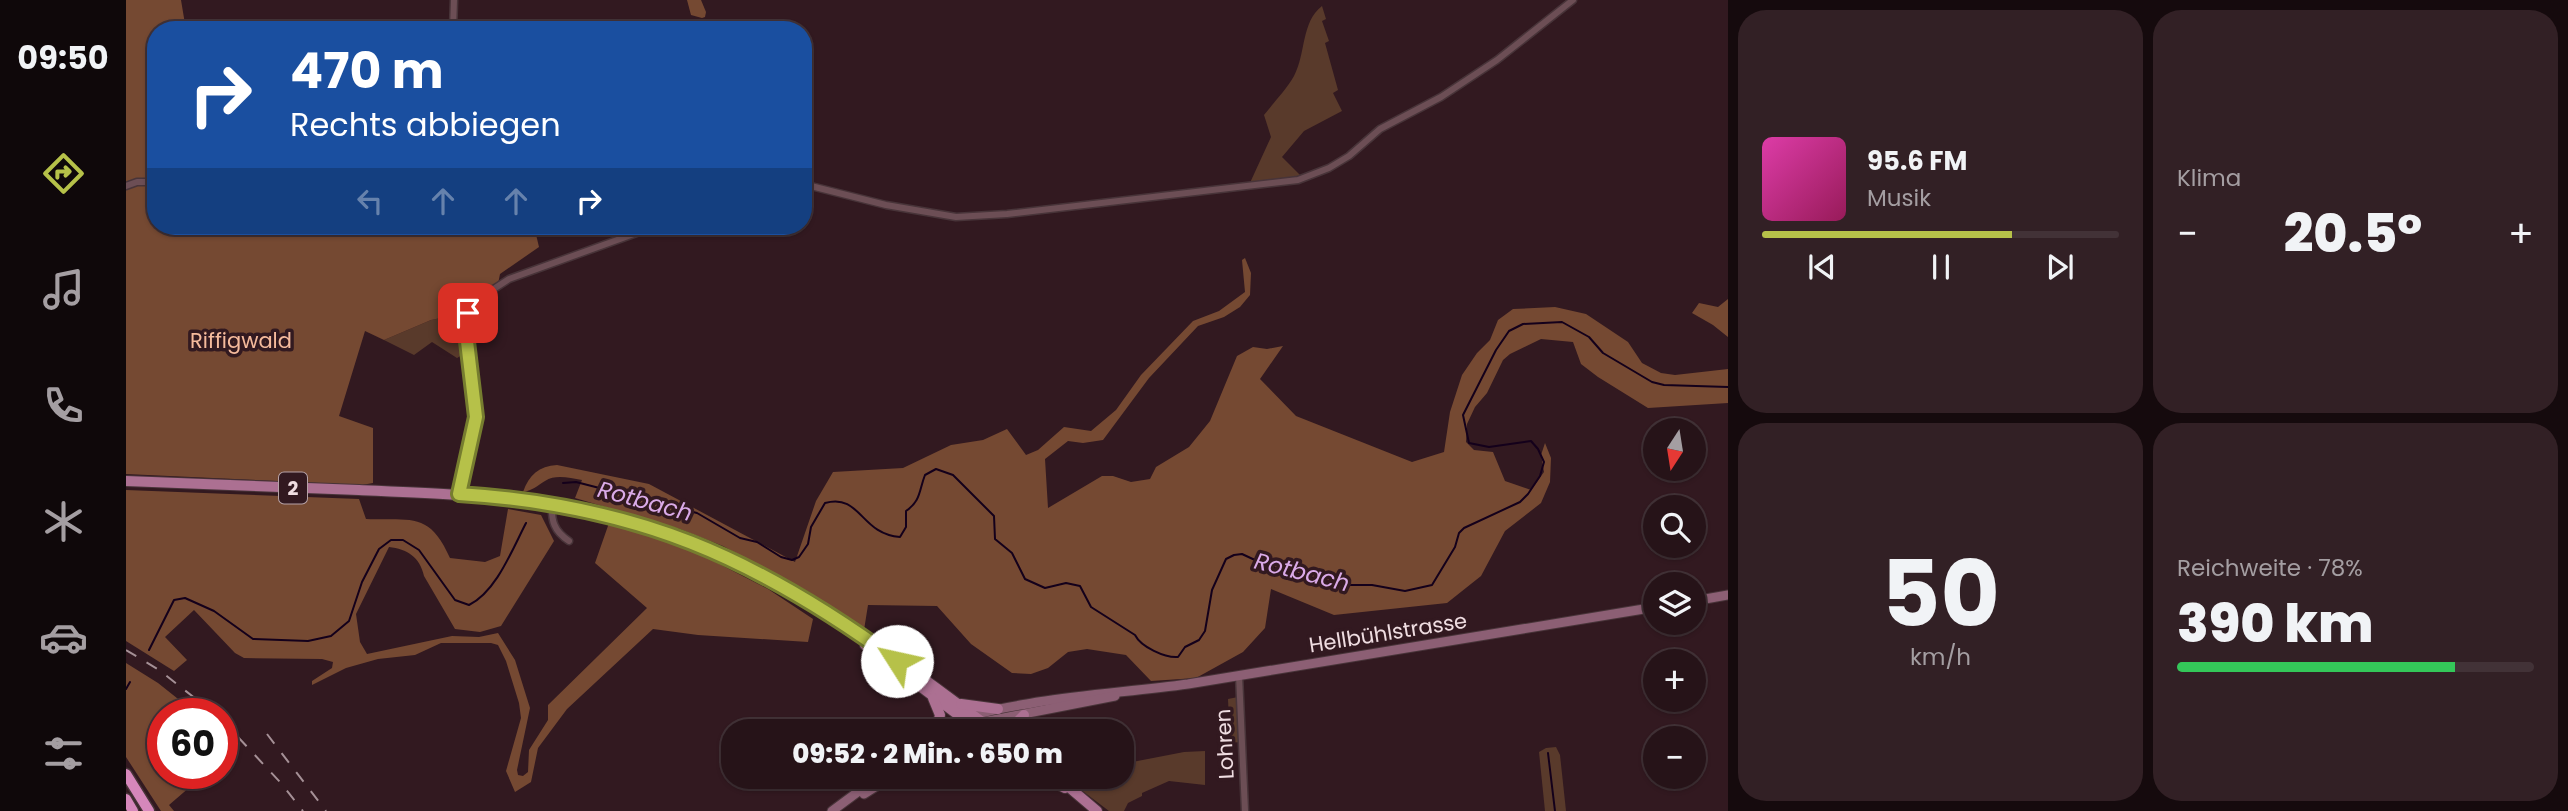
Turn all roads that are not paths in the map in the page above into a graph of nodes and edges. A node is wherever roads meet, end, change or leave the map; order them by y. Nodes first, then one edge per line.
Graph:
1 (454, 0) edge
2 (1573, 0) edge
3 (453, 21) edge
4 (147, 182) edge
5 (126, 186) edge
6 (812, 186) edge
7 (631, 235) edge
8 (126, 481) edge
9 (459, 494) junction
10 (552, 503) junction
11 (569, 541) dead end
12 (1728, 595) edge
13 (1706, 599) edge
14 (818, 608) junction
15 (1643, 609) edge
16 (1239, 676) junction
17 (1125, 692) junction
18 (931, 695) junction
19 (956, 703) junction
20 (998, 709) junction
21 (1024, 715) junction
22 (939, 719) edge
23 (969, 719) edge
24 (971, 719) edge
25 (982, 719) edge
26 (1000, 719) edge
27 (1020, 719) edge
28 (126, 774) edge
29 (863, 789) edge
30 (870, 789) edge
31 (1066, 789) edge
32 (1069, 789) edge
33 (1072, 792) junction
34 (847, 802) junction
35 (149, 811) edge
36 (832, 811) edge
37 (1097, 811) edge
38 (1245, 811) edge

1 - 3 street
2 - 6 street
4 - 5 street
7 - 9 street
8 - 9 main road, 2
9 - 10 main road, 2
10 - 11 street
10 - 14 main road, 2
12 - 13 main road
14 - 18 main road, 2
14 - 19 main road, 2
15 - 16 main road, Hellbühlstrasse
16 - 17 main road, Hellbühlstrasse
16 - 38 street, Lohren
17 - 20 main road, Hellbühlstrasse
17 - 21 main road, Hellbühlstrasse
18 - 22 main road
18 - 23 main road, 2
19 - 20 main road
19 - 24 main road, 2
20 - 25 main road, Hellbühlstrasse
21 - 26 main road, Hellbühlstrasse
21 - 27 main road
28 - 35 highway
29 - 34 main road
30 - 34 main road
31 - 33 main road
32 - 33 main road
33 - 37 main road
34 - 36 main road

